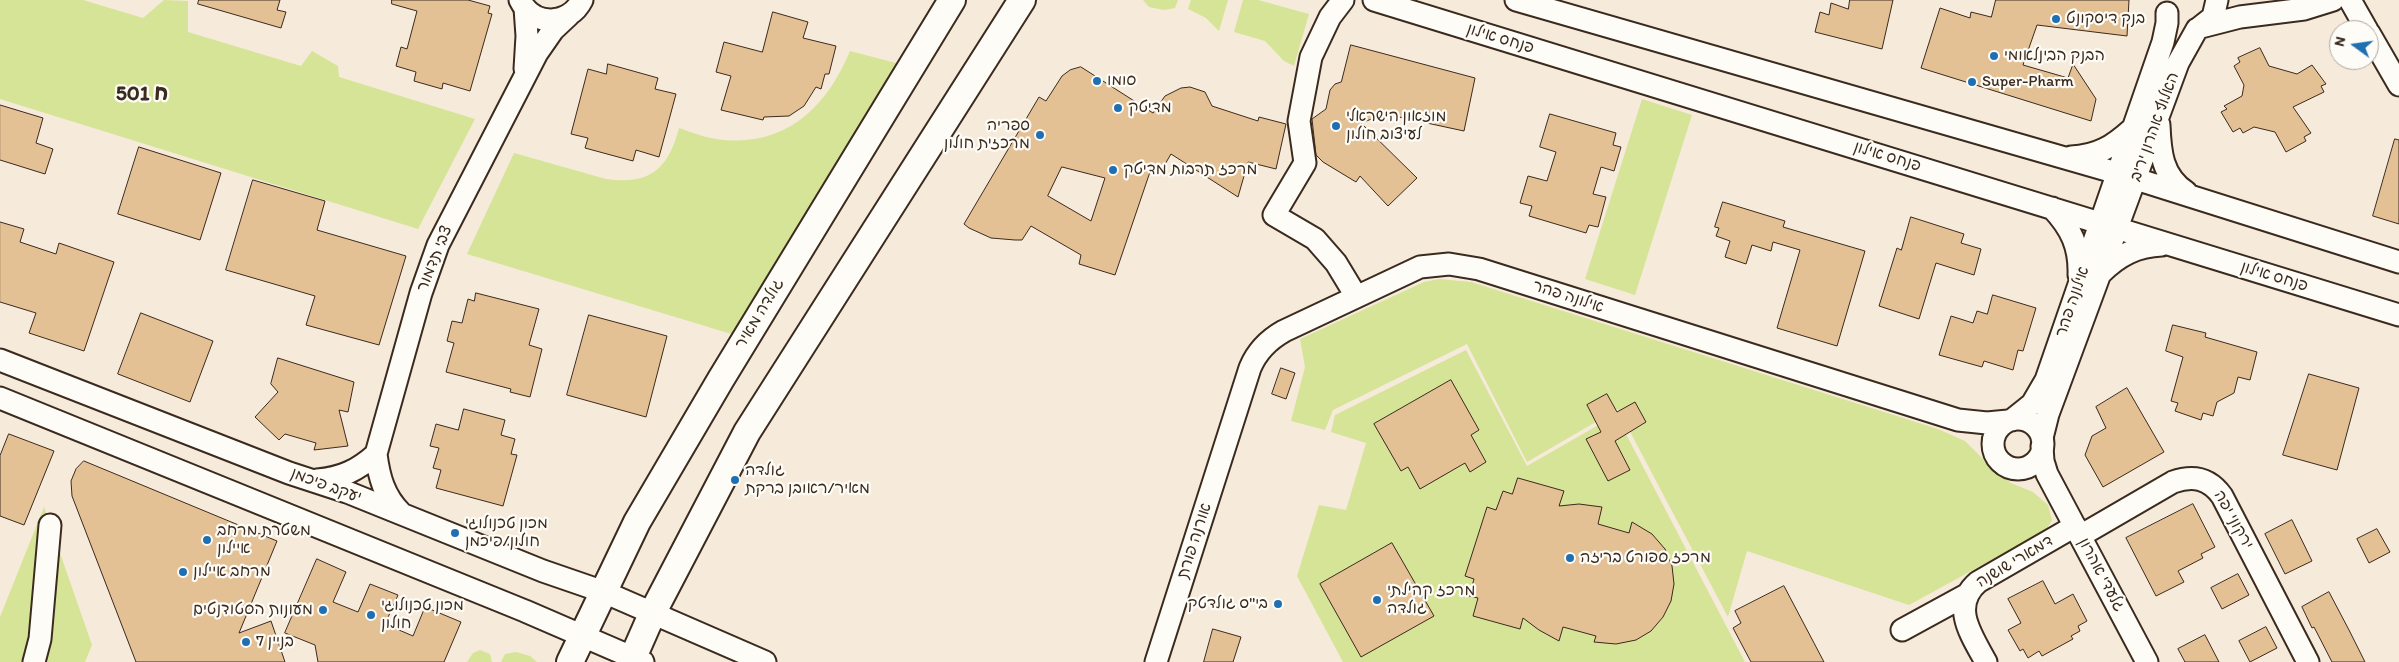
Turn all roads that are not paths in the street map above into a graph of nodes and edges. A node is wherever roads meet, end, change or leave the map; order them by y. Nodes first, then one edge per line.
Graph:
1 (952, 0) edge
2 (1022, 0) edge
3 (1343, 0) edge
4 (1374, 0) edge
5 (1516, 0) edge
6 (2217, 0) edge
7 (2230, 0) edge
8 (2333, 0) edge
9 (2350, 0) edge
10 (2165, 3) edge
11 (522, 4) edge
12 (575, 8) edge
13 (2270, 13) junction
14 (2361, 20) edge
15 (2199, 28) junction
16 (2379, 51) edge
17 (524, 76) junction
18 (2399, 85) edge
19 (2158, 117) junction
20 (2133, 129) junction
21 (2064, 158) junction
22 (2126, 176) junction
23 (2193, 197) junction
24 (2052, 208) junction
25 (2109, 226) junction
26 (2171, 245) junction
27 (2399, 262) edge
28 (2100, 275) junction
29 (2079, 284) junction
30 (1356, 296) junction
31 (2399, 316) edge
32 (0, 360) edge
33 (0, 398) edge
34 (1234, 419) joint
35 (1958, 420) junction
36 (2010, 420) junction
37 (2042, 442) junction
38 (376, 454) junction
39 (1995, 454) junction
40 (2020, 469) junction
41 (312, 480) junction
42 (2056, 489) junction
43 (404, 515) junction
44 (50, 525) dead end
45 (2078, 531) junction
46 (604, 592) junction
47 (1968, 594) junction
48 (652, 612) junction
49 (1902, 630) dead end
50 (582, 636) junction
51 (635, 661) edge
52 (34, 662) edge
53 (570, 662) edge
54 (765, 662) edge
55 (1156, 662) edge
56 (1986, 662) edge
57 (2147, 662) edge
58 (2308, 662) edge

1 - 46 main road, גולדה מאיר
2 - 48 main road
3 - 30 street
4 - 24 street, פנחס אילון
5 - 21 street
6 - 15 street, האלוף אהרון יריב
7 - 13 street
8 - 13 street
9 - 14 street
10 - 15 street
10 - 20 street, האלוף אהרון יריב
11 - 12 street
11 - 17 street, צבי תדמור
12 - 17 street, צבי תדמור
13 - 15 street
15 - 19 street, האלוף אהרון יריב
16 - 18 street
17 - 38 street, צבי תדמור
19 - 22 street, האלוף אהרון יריב
19 - 23 street
20 - 21 street
20 - 22 street, האלוף אהרון יריב
21 - 22 street
22 - 23 street
22 - 25 street, האלוף אהרון יריב
23 - 27 street
24 - 25 street, פנחס אילון
24 - 29 street
25 - 26 street, פנחס אילון
25 - 28 street, אילונה פהר
25 - 29 street, אילונה פהר
26 - 28 street
26 - 31 street, פנחס אילון
28 - 37 street, אילונה פהר
29 - 36 street, אילונה פהר
30 - 34 street, אילונה פהר
30 - 35 street, אילונה פהר
32 - 41 street, יעקב פיכמן
33 - 50 street
34 - 55 street, אורנה פורת
35 - 36 street, אילונה פהר
35 - 39 street, אילונה פהר
36 - 37 street
36 - 39 street
37 - 40 street
37 - 42 street, גלעדי אהרון
38 - 41 street
38 - 43 street
39 - 40 street
40 - 42 street
41 - 43 street, יעקב פיכמן
42 - 45 street, גלעדי אהרון
43 - 46 street, יעקב פיכמן
44 - 52 street
45 - 47 street, דמארי שושנה
45 - 57 street, גלעדי אהרון
45 - 58 street, ירקוני יפה
46 - 48 street, יעקב פיכמן
46 - 50 main road, גולדה מאיר
47 - 49 street
47 - 56 street, דמארי שושנה
48 - 51 main road
48 - 54 street, יעקב פיכמן
50 - 51 street
50 - 53 main road, גולדה מאיר

